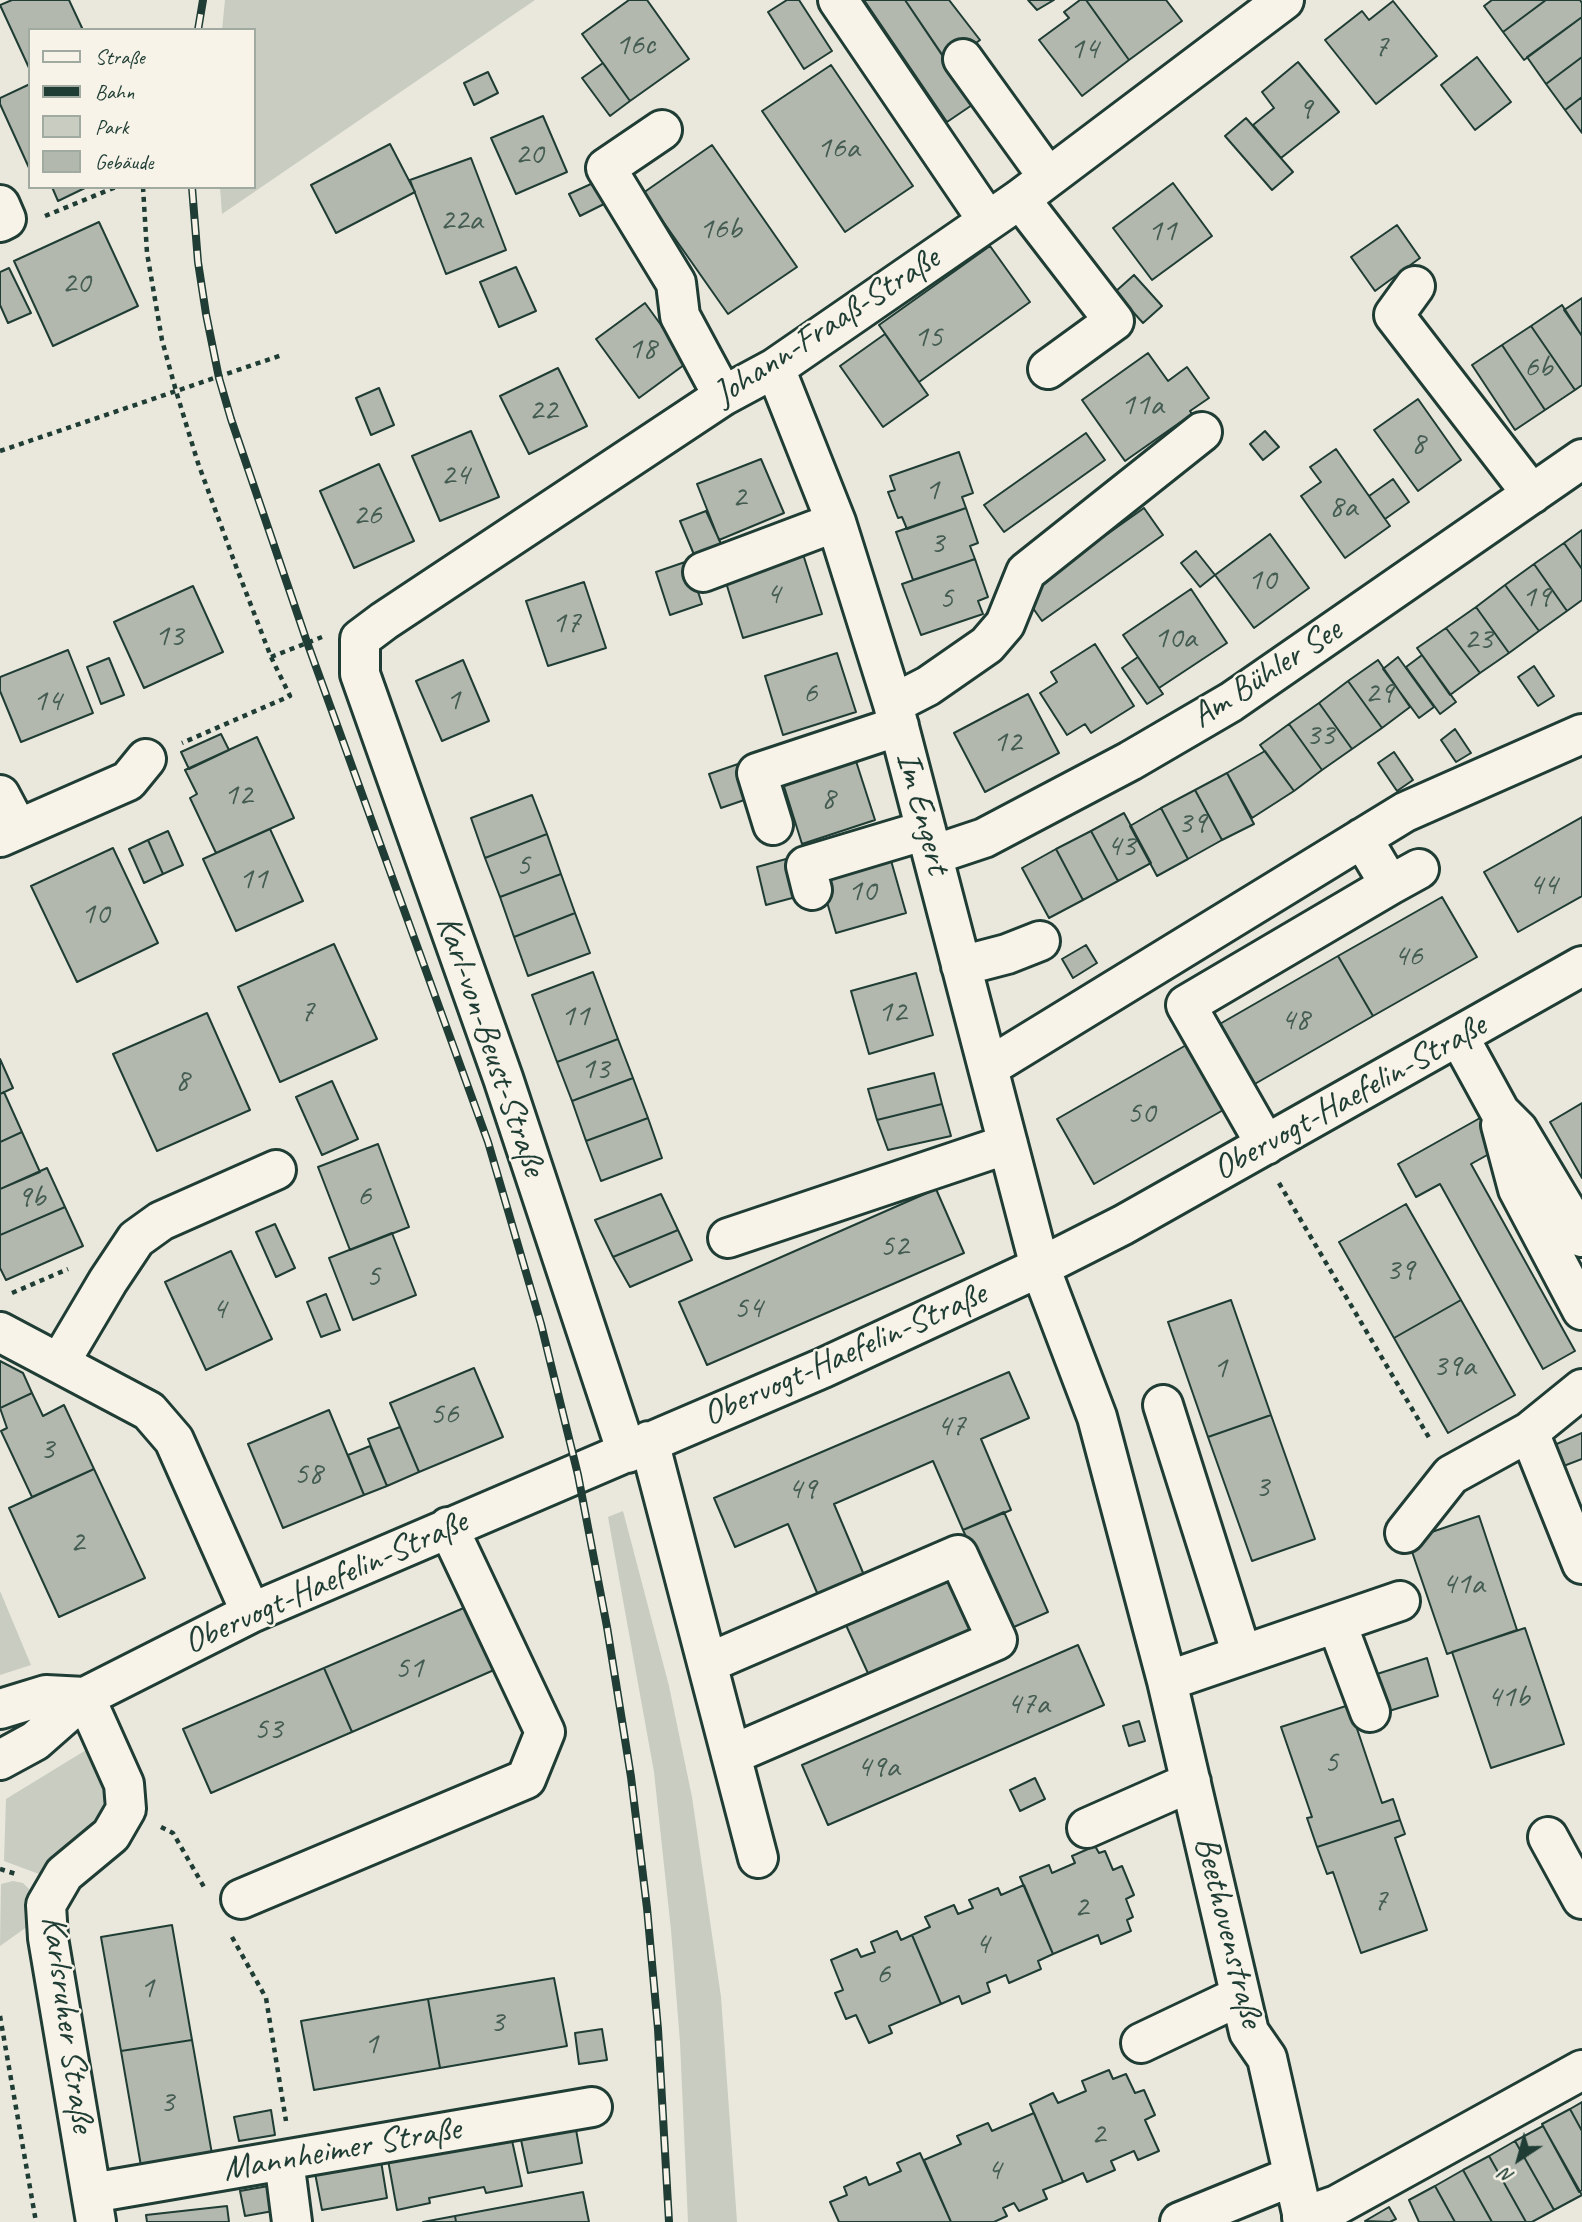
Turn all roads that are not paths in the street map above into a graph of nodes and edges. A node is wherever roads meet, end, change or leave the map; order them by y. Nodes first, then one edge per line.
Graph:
1 (838, 0) edge
2 (1284, 0) edge
3 (962, 59) dead end
4 (662, 130) dead end
5 (1034, 188) junction
6 (988, 220) junction
7 (1415, 286) dead end
8 (775, 368) junction
9 (1048, 369) dead end
10 (723, 397) junction
11 (1202, 432) dead end
12 (1582, 458) edge
13 (1532, 494) junction
14 (836, 522) junction
15 (703, 572) dead end
16 (360, 639) joint
17 (896, 715) junction
18 (1582, 734) edge
19 (146, 759) road end
20 (0, 795) edge
21 (772, 825) dead end
22 (9, 833) edge
23 (1362, 838) junction
24 (930, 843) junction
25 (812, 890) dead end
26 (1040, 941) dead end
27 (961, 966) junction
28 (1582, 966) edge
29 (1459, 1037) junction
30 (989, 1067) junction
31 (1500, 1112) junction
32 (1008, 1144) junction
33 (1263, 1147) junction
34 (276, 1170) dead end
35 (1582, 1237) edge
36 (728, 1238) dead end
37 (1040, 1267) junction
38 (1582, 1310) edge
39 (0, 1332) edge
40 (60, 1362) junction
41 (1582, 1389) edge
42 (1163, 1405) dead end
43 (1529, 1432) junction
44 (638, 1447) junction
45 (448, 1527) junction
46 (1405, 1533) dead end
47 (1582, 1564) edge
48 (1400, 1601) dead end
49 (251, 1613) junction
50 (1337, 1623) junction
51 (1241, 1655) junction
52 (708, 1663) junction
53 (1167, 1681) junction
54 (85, 1697) junction
55 (0, 1709) edge
56 (1370, 1712) dead end
57 (731, 1755) junction
58 (0, 1760) edge
59 (1191, 1782) junction
60 (1087, 1828) dead end
61 (1548, 1837) dead end
62 (758, 1858) dead end
63 (1582, 1899) edge
64 (225, 1906) road end
65 (1240, 1996) junction
66 (1141, 2043) dead end
67 (1582, 2070) edge
68 (592, 2107) dead end
69 (288, 2160) junction
70 (1293, 2176) junction
71 (94, 2207) edge
72 (1303, 2220) edge
73 (292, 2222) edge
74 (1180, 2222) edge

1 - 6 street
2 - 5 street, Johann-Fraaß-Straße
3 - 5 street
4 - 10 street
5 - 6 street, Johann-Fraaß-Straße
5 - 9 street
6 - 8 street, Johann-Fraaß-Straße
7 - 13 street
8 - 10 street, Johann-Fraaß-Straße
8 - 14 street, Im Engert
10 - 16 street, Johann-Fraaß-Straße
11 - 17 street
12 - 13 street, Am Bühler See
13 - 24 street, Am Bühler See
14 - 15 street
14 - 17 street, Im Engert
16 - 44 street, Karl-von-Beust-Straße
17 - 21 street
17 - 24 street, Im Engert
18 - 23 street
19 - 22 street
20 - 22 street
23 - 30 street
23 - 33 street
24 - 25 street, Am Bühler See
24 - 27 street, Im Engert
26 - 27 street
27 - 30 street, Im Engert
28 - 29 street, Obervogt-Haefelin-Straße
29 - 31 street
29 - 33 street, Obervogt-Haefelin-Straße
30 - 32 street, Im Engert
31 - 35 street
31 - 38 street
32 - 36 street
32 - 37 street, Im Engert
33 - 37 street, Obervogt-Haefelin-Straße
34 - 40 street
37 - 44 street, Obervogt-Haefelin-Straße
37 - 53 street, Beethovenstraße
39 - 40 street
40 - 49 street
41 - 43 street
42 - 51 street
43 - 46 street
43 - 47 street
44 - 45 street, Obervogt-Haefelin-Straße
44 - 52 street, Karl-von-Beust-Straße
45 - 49 street, Obervogt-Haefelin-Straße
45 - 64 street
48 - 50 street
49 - 54 street, Obervogt-Haefelin-Straße
50 - 51 street
50 - 56 street
51 - 53 street
52 - 57 street, Karl-von-Beust-Straße
52 - 57 street
53 - 59 street, Beethovenstraße
54 - 55 street, Obervogt-Haefelin-Straße
54 - 58 street, Obervogt-Haefelin-Straße
54 - 71 street, Karlsruher Straße
57 - 62 street, Karl-von-Beust-Straße
59 - 60 street
59 - 65 street, Beethovenstraße
61 - 63 street
65 - 66 street
65 - 70 street, Beethovenstraße
67 - 72 street
68 - 69 street, Mannheimer Straße
69 - 71 street, Mannheimer Straße
69 - 73 street
70 - 72 street, Beethovenstraße
70 - 74 street

